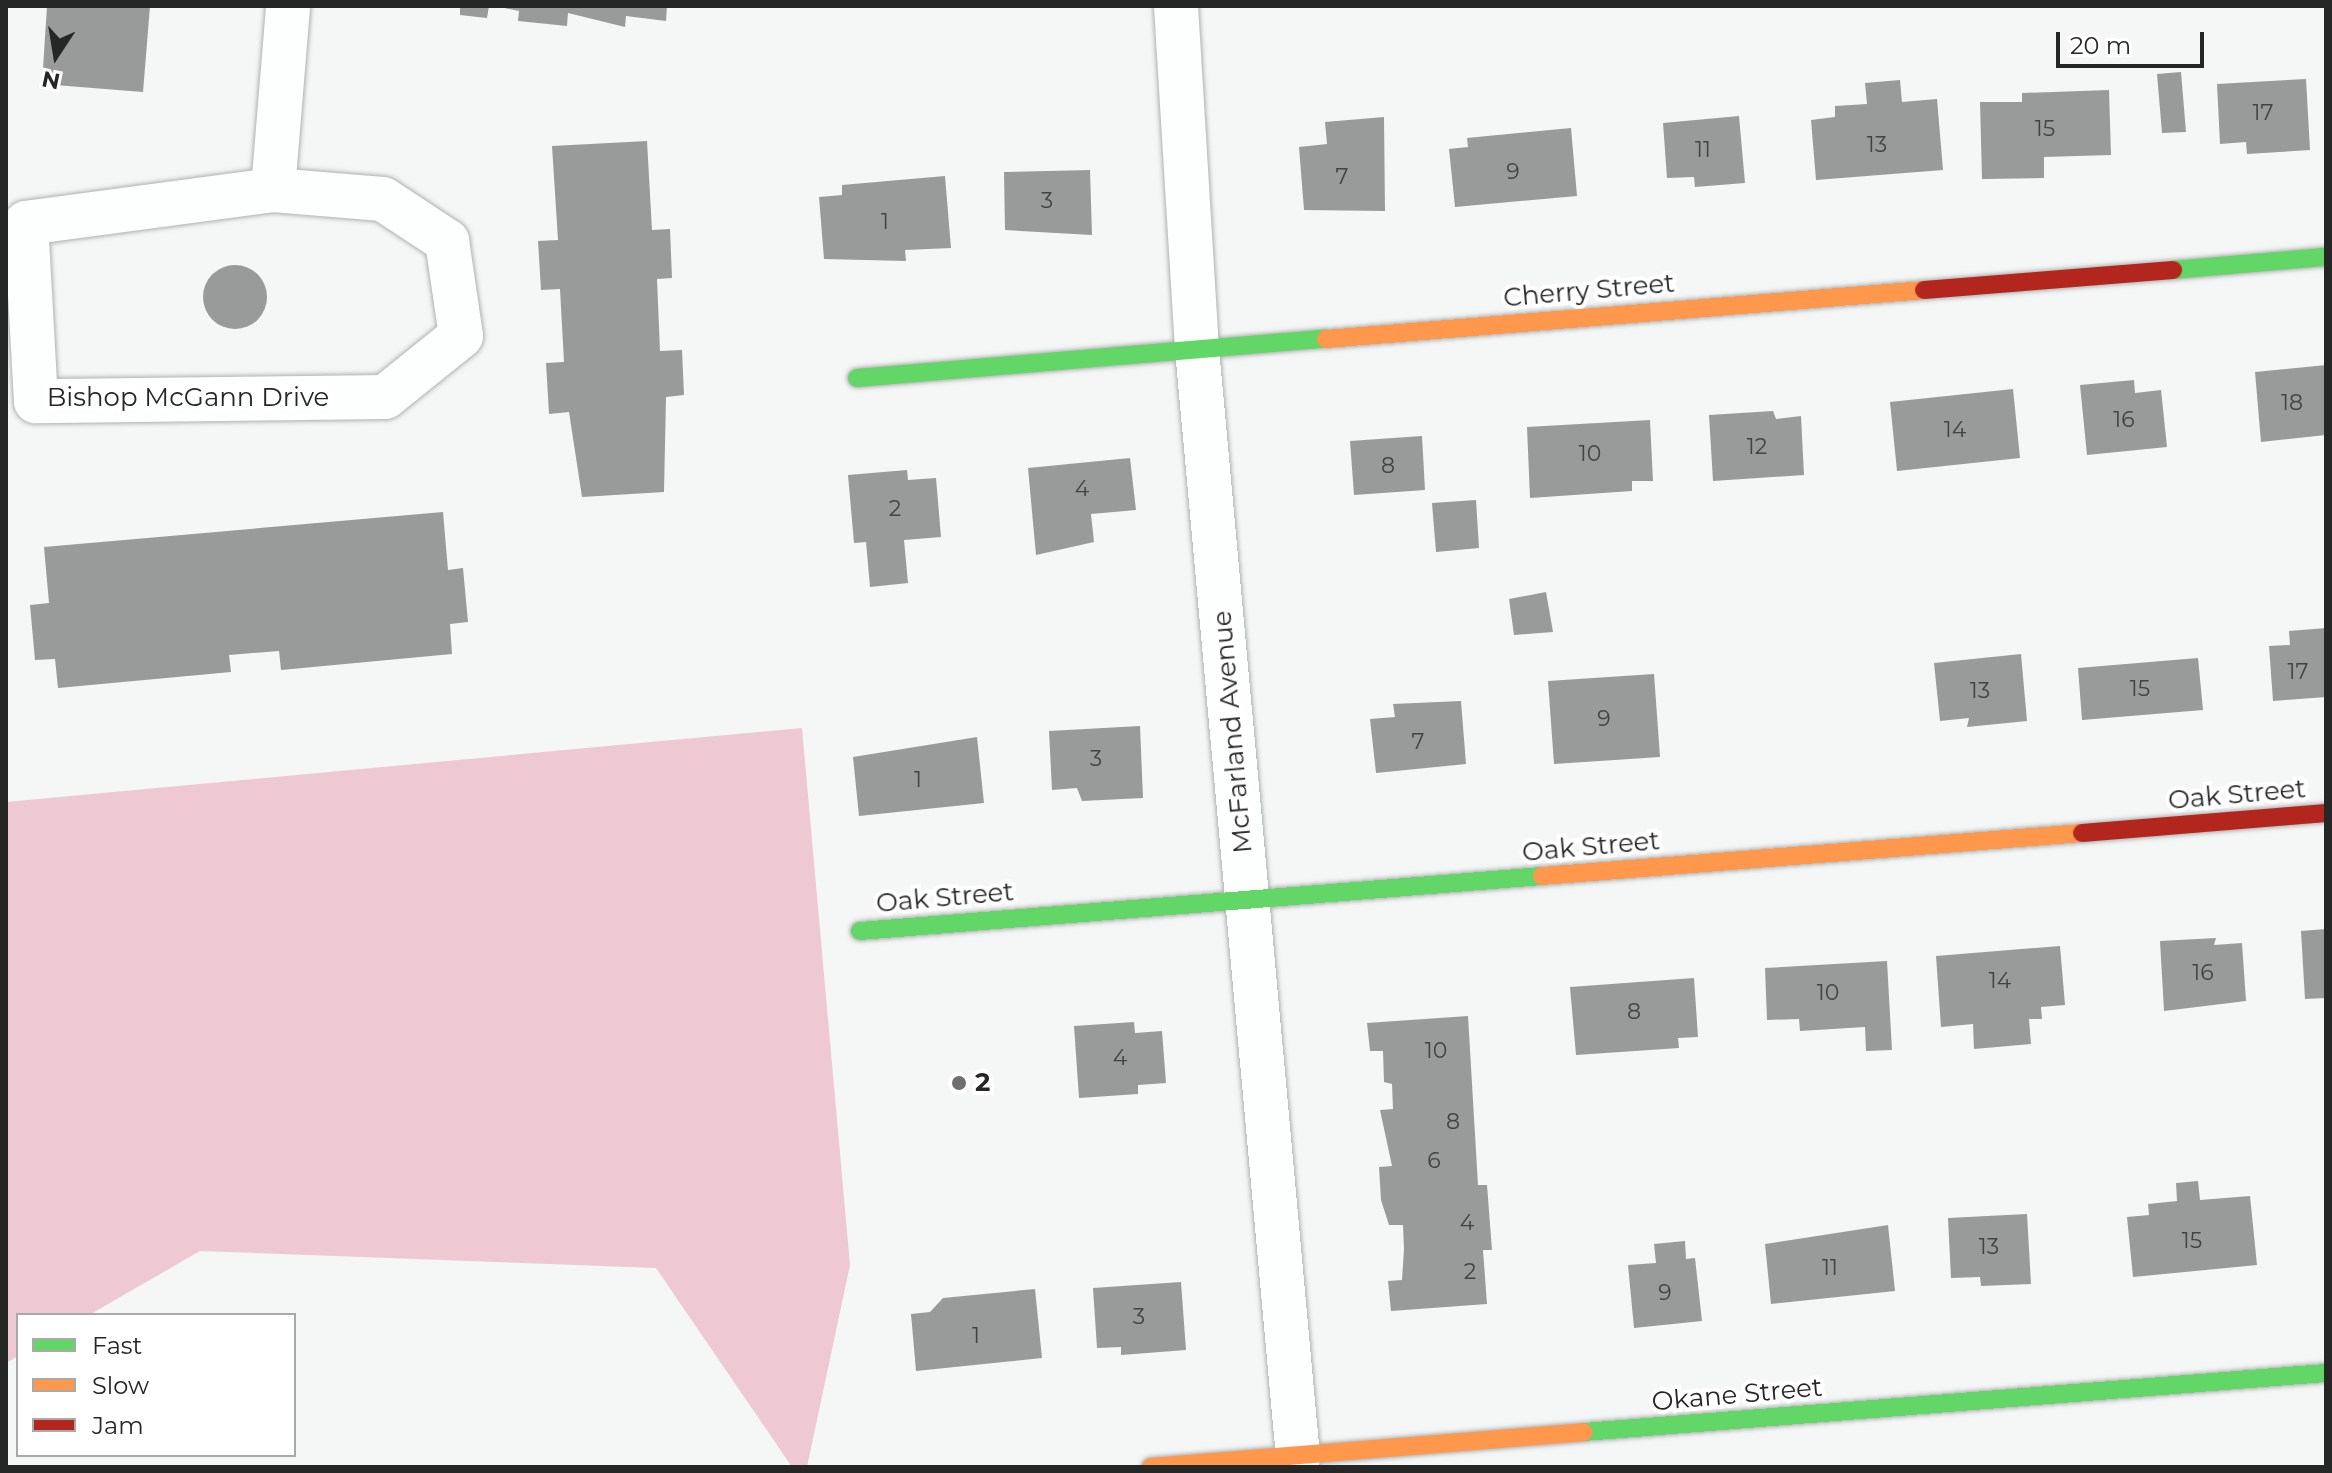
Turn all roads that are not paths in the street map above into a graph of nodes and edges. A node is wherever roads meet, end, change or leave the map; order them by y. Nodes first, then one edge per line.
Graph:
1 (288, 6) edge
2 (1176, 6) edge
3 (273, 190) junction
4 (2326, 257) edge
5 (1197, 349) junction
6 (857, 378) dead end
7 (2326, 813) edge
8 (1250, 900) junction
9 (860, 931) dead end
10 (2326, 1373) edge
11 (1298, 1457) junction
12 (1151, 1467) edge

1 - 3 street
2 - 5 street, McFarland Avenue
3 - 3 street, Bishop McGann Drive
4 - 5 street, Cherry Street
5 - 6 street, Cherry Street
5 - 8 street, McFarland Avenue
7 - 8 street, Oak Street
8 - 9 street, Oak Street
8 - 11 street, McFarland Avenue
10 - 11 street, Okane Street
11 - 12 street, Okane Street

